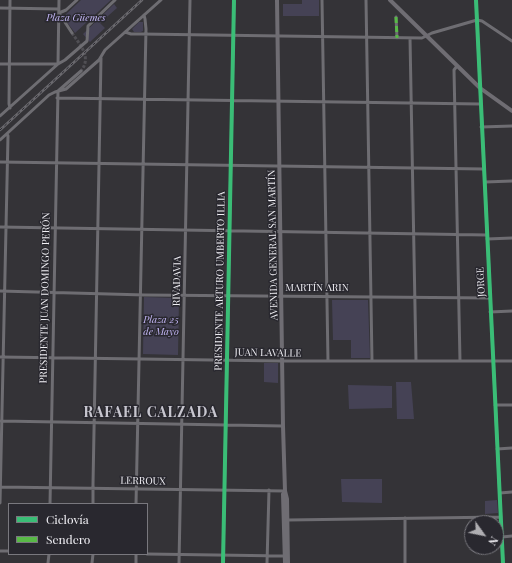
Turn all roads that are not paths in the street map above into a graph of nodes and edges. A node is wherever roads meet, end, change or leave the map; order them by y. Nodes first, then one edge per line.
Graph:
1 (10, 0) edge
2 (59, 0) edge
3 (77, 0) edge
4 (115, 0) edge
5 (161, 0) edge
6 (190, 0) edge
7 (234, 0) edge
8 (277, 0) edge
9 (322, 0) edge
10 (366, 0) edge
11 (390, 0) edge
12 (476, 0) edge
13 (0, 8) edge
14 (10, 8) junction
15 (59, 9) junction
16 (66, 10) junction
17 (59, 13) junction
18 (144, 15) junction
19 (396, 16) dead end
20 (64, 20) junction
21 (477, 20) junction
22 (126, 32) junction
23 (72, 33) tunnel mouth
24 (146, 34) junction
25 (189, 34) junction
26 (427, 35) junction
27 (233, 36) junction
28 (277, 36) junction
29 (323, 37) junction
30 (366, 38) junction
31 (397, 38) junction
32 (410, 38) junction
33 (512, 41) edge
34 (101, 58) junction
35 (0, 64) edge
36 (9, 64) junction
37 (58, 64) junction
38 (457, 66) junction
39 (81, 71) tunnel mouth
40 (480, 88) junction
41 (58, 91) junction
42 (57, 98) junction
43 (100, 98) junction
44 (145, 98) junction
45 (188, 100) junction
46 (232, 100) junction
47 (278, 101) junction
48 (324, 101) junction
49 (367, 102) junction
50 (412, 103) junction
51 (455, 104) junction
52 (480, 104) junction
53 (10, 108) junction
54 (512, 111) edge
55 (0, 116) edge
56 (512, 126) edge
57 (481, 127) junction
58 (7, 134) junction
59 (0, 140) edge
60 (0, 162) edge
61 (7, 162) junction
62 (56, 162) junction
63 (99, 163) junction
64 (143, 164) junction
65 (187, 165) junction
66 (230, 165) junction
67 (325, 166) junction
68 (280, 167) junction
69 (369, 167) junction
70 (413, 168) junction
71 (456, 168) junction
72 (484, 169) junction
73 (512, 181) edge
74 (485, 182) junction
75 (0, 227) edge
76 (5, 227) junction
77 (54, 228) junction
78 (98, 229) junction
79 (142, 229) junction
80 (185, 230) junction
81 (229, 230) junction
82 (281, 231) junction
83 (326, 231) junction
84 (370, 232) junction
85 (414, 233) junction
86 (457, 234) junction
87 (487, 235) junction
88 (512, 238) edge
89 (487, 239) junction
90 (0, 291) edge
91 (5, 291) junction
92 (53, 292) junction
93 (97, 294) junction
94 (140, 294) junction
95 (184, 294) junction
96 (228, 295) junction
97 (282, 296) junction
98 (328, 296) junction
99 (371, 296) junction
100 (415, 297) junction
101 (459, 297) junction
102 (490, 298) junction
103 (512, 311) edge
104 (490, 312) junction
105 (1, 357) edge
106 (52, 358) junction
107 (96, 359) junction
108 (140, 359) junction
109 (183, 360) junction
110 (226, 360) junction
111 (282, 361) junction
112 (328, 361) junction
113 (372, 361) junction
114 (416, 361) junction
115 (493, 361) junction
116 (512, 361) edge
117 (460, 362) junction
118 (512, 404) edge
119 (495, 405) junction
120 (1, 421) edge
121 (51, 422) junction
122 (94, 423) junction
123 (138, 424) junction
124 (182, 424) junction
125 (226, 425) junction
126 (284, 426) junction
127 (512, 448) edge
128 (497, 449) junction
129 (0, 487) edge
130 (50, 487) junction
131 (93, 488) junction
132 (137, 489) junction
133 (181, 489) junction
134 (225, 490) junction
135 (269, 490) junction
136 (285, 491) junction
137 (512, 492) edge
138 (500, 493) junction
139 (0, 503) edge
140 (50, 503) edge
141 (93, 503) edge
142 (136, 503) edge
143 (501, 515) edge
144 (464, 517) edge
145 (405, 518) junction
146 (288, 520) junction
147 (148, 554) edge
148 (180, 554) junction
149 (224, 555) junction
150 (268, 556) junction
151 (284, 556) junction
152 (179, 563) edge
153 (223, 563) edge
154 (267, 563) edge
155 (285, 563) edge
156 (288, 563) edge
157 (405, 563) edge

1 - 14 street
2 - 15 street
3 - 16 street
4 - 37 street
5 - 18 street
6 - 25 street, RIVADAVIA
7 - 27 street, PRESIDENTE ARTURO UMBERTO ILLIA
8 - 28 main road, AVENIDA GENERAL SAN MARTÍN
9 - 29 street
10 - 30 street
11 - 26 main road
12 - 21 street, JORGE
13 - 14 street
14 - 15 street
14 - 36 street
15 - 17 street
16 - 17 street
16 - 20 street
17 - 20 street
17 - 37 street
18 - 22 street
18 - 24 street
19 - 31 street
20 - 23 street
21 - 26 street
21 - 33 street
21 - 40 street, JORGE
22 - 24 street
22 - 34 street
24 - 25 street
24 - 44 street
25 - 27 street
25 - 45 street, RIVADAVIA
26 - 32 street
26 - 38 main road
27 - 28 street
27 - 46 street, PRESIDENTE ARTURO UMBERTO ILLIA
28 - 29 street
28 - 47 main road, AVENIDA GENERAL SAN MARTÍN
29 - 30 street
29 - 48 street
30 - 31 street
30 - 49 street
31 - 32 street
32 - 50 street
34 - 41 street
34 - 43 street
35 - 36 street
36 - 37 street
36 - 53 street
37 - 53 street
38 - 40 main road
38 - 51 street
39 - 41 street
40 - 52 street, JORGE
40 - 54 main road
41 - 42 street, PRESIDENTE JUAN DOMINGO PERÓN
41 - 58 street
42 - 43 street
42 - 62 street, PRESIDENTE JUAN DOMINGO PERÓN
43 - 44 street
43 - 63 street
44 - 45 street
44 - 64 street
45 - 46 street
45 - 65 street, RIVADAVIA
46 - 47 street
46 - 66 street, PRESIDENTE ARTURO UMBERTO ILLIA
47 - 48 street
47 - 68 main road, AVENIDA GENERAL SAN MARTÍN
48 - 49 street
48 - 67 street
49 - 50 street
49 - 69 street
50 - 51 street
50 - 70 street
51 - 52 street
51 - 71 street
52 - 57 street, JORGE
53 - 55 street
56 - 57 street
57 - 72 street, JORGE
58 - 59 street
58 - 61 street
60 - 61 street
61 - 62 street
61 - 76 street
62 - 63 street
62 - 77 street, PRESIDENTE JUAN DOMINGO PERÓN
63 - 64 street
63 - 78 street
64 - 65 street
64 - 79 street
65 - 66 street
65 - 80 street, RIVADAVIA
66 - 68 street
66 - 81 street, PRESIDENTE ARTURO UMBERTO ILLIA
67 - 68 street
67 - 69 street
67 - 83 street
68 - 82 main road, AVENIDA GENERAL SAN MARTÍN
69 - 70 street
69 - 84 street
70 - 71 street
70 - 85 street
71 - 72 street
71 - 86 street
72 - 74 street, JORGE
73 - 74 street
74 - 87 street, JORGE
75 - 76 street
76 - 77 street
76 - 91 street
77 - 78 street
77 - 92 street, PRESIDENTE JUAN DOMINGO PERÓN
78 - 79 street
78 - 93 street
79 - 80 street
79 - 94 street
80 - 81 street
80 - 95 street, RIVADAVIA
81 - 82 street
81 - 96 street, PRESIDENTE ARTURO UMBERTO ILLIA
82 - 83 street
82 - 97 main road, AVENIDA GENERAL SAN MARTÍN
83 - 84 street
83 - 98 street
84 - 85 street
84 - 99 street
85 - 86 street
85 - 100 street
86 - 87 street
86 - 101 street
87 - 89 street, JORGE
88 - 89 street
89 - 102 street, JORGE
90 - 91 street, MARTÍN ARIN
91 - 92 street, MARTÍN ARIN
91 - 105 street
92 - 93 street, MARTÍN ARIN
92 - 106 street, PRESIDENTE JUAN DOMINGO PERÓN
93 - 94 street, MARTÍN ARIN
93 - 107 street
94 - 95 street, MARTÍN ARIN
94 - 108 street
95 - 96 street, MARTÍN ARIN
95 - 109 street, RIVADAVIA
96 - 97 street, MARTÍN ARIN
96 - 110 street, PRESIDENTE ARTURO UMBERTO ILLIA
97 - 98 street, MARTÍN ARIN
97 - 111 main road, AVENIDA GENERAL SAN MARTÍN
98 - 99 street, MARTÍN ARIN
98 - 112 street
99 - 100 street, MARTÍN ARIN
99 - 113 street
100 - 101 street, MARTÍN ARIN
100 - 114 street
101 - 102 street, MARTÍN ARIN
101 - 117 street
102 - 104 street, JORGE
103 - 104 street
104 - 115 street, JORGE
105 - 106 street, JUAN LAVALLE
105 - 120 street
106 - 107 street, JUAN LAVALLE
106 - 121 street, PRESIDENTE JUAN DOMINGO PERÓN
107 - 108 street, JUAN LAVALLE
107 - 122 street
108 - 109 street, JUAN LAVALLE
108 - 123 street
109 - 110 street, JUAN LAVALLE
109 - 124 street, RIVADAVIA
110 - 111 street, JUAN LAVALLE
110 - 125 street, PRESIDENTE ARTURO UMBERTO ILLIA
111 - 112 street, JUAN LAVALLE
111 - 126 main road, AVENIDA GENERAL SAN MARTÍN
112 - 113 street, JUAN LAVALLE
113 - 114 street, JUAN LAVALLE
114 - 117 street, JUAN LAVALLE
115 - 116 street, JUAN LAVALLE
115 - 117 street, JUAN LAVALLE
115 - 119 street, JORGE
118 - 119 street
119 - 128 street, JORGE
120 - 121 street
120 - 129 street
121 - 122 street
121 - 130 street, PRESIDENTE JUAN DOMINGO PERÓN
122 - 123 street
122 - 131 street
123 - 124 street
123 - 132 street
124 - 125 street
124 - 133 street, RIVADAVIA
125 - 126 street
125 - 134 street, PRESIDENTE ARTURO UMBERTO ILLIA
126 - 136 main road, AVENIDA GENERAL SAN MARTÍN
127 - 128 street
128 - 138 street, JORGE
129 - 130 street, LERROUX
129 - 139 street
130 - 131 street, LERROUX
130 - 140 street, PRESIDENTE JUAN DOMINGO PERÓN
131 - 132 street, LERROUX
131 - 141 street
132 - 133 street, LERROUX
132 - 142 street
133 - 134 street, LERROUX
133 - 148 street, RIVADAVIA
134 - 135 street, LERROUX
134 - 149 street, PRESIDENTE ARTURO UMBERTO ILLIA
135 - 136 street, LERROUX
135 - 150 street
136 - 146 main road, AVENIDA GENERAL SAN MARTÍN
136 - 151 main road, AVENIDA GENERAL SAN MARTÍN
137 - 138 street
138 - 143 street, JORGE
144 - 145 street
145 - 146 street
145 - 157 street
146 - 156 main road, AVENIDA GENERAL SAN MARTÍN
147 - 148 street
148 - 149 street
148 - 152 street, RIVADAVIA
149 - 150 street
149 - 153 street, PRESIDENTE ARTURO UMBERTO ILLIA
150 - 151 street
150 - 154 street
151 - 155 main road, AVENIDA GENERAL SAN MARTÍN

